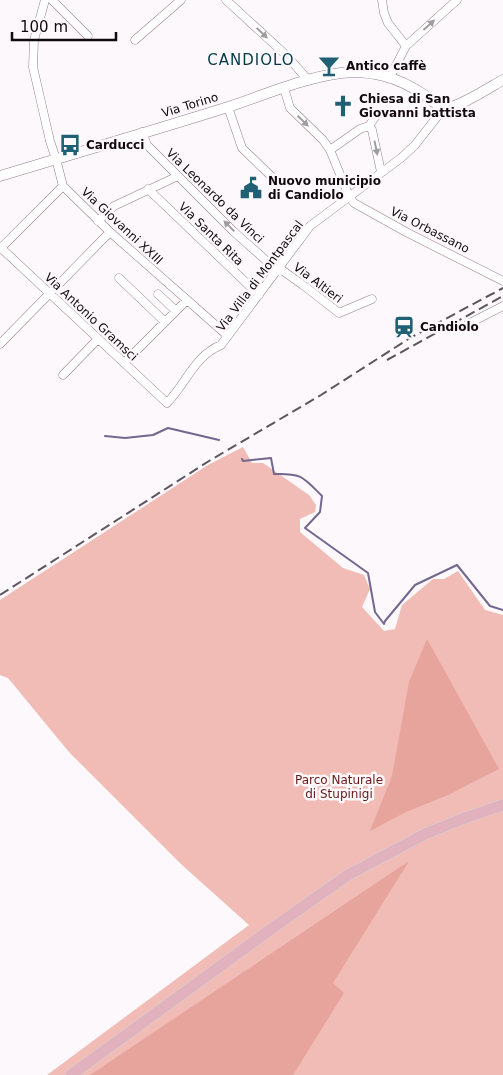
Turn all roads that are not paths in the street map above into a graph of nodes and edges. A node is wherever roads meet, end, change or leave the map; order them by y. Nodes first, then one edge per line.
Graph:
1 (45, 0) edge
2 (52, 0) edge
3 (181, 0) edge
4 (226, 0) edge
5 (382, 0) edge
6 (457, 0) edge
7 (88, 36) dead end
8 (135, 40) dead end
9 (406, 46) junction
10 (390, 77) junction
11 (308, 80) junction
12 (503, 80) edge
13 (284, 88) junction
14 (228, 107) junction
15 (444, 108) junction
16 (378, 113) dead end
17 (369, 126) junction
18 (142, 132) junction
19 (330, 150) junction
20 (56, 159) junction
21 (381, 172) junction
22 (0, 176) edge
23 (178, 176) junction
24 (273, 178) dead end
25 (63, 186) junction
26 (148, 189) junction
27 (349, 196) junction
28 (98, 221) junction
29 (110, 232) junction
30 (0, 248) edge
31 (278, 270) junction
32 (119, 278) dead end
33 (502, 278) edge
34 (49, 293) junction
35 (158, 294) dead end
36 (259, 295) junction
37 (372, 299) dead end
38 (187, 300) junction
39 (503, 306) edge
40 (176, 311) junction
41 (165, 322) junction
42 (468, 324) dead end
43 (228, 336) junction
44 (98, 339) junction
45 (0, 343) edge
46 (124, 363) junction
47 (63, 375) dead end
48 (167, 403) joint
49 (503, 805) edge
50 (71, 1075) edge

1 - 20 street, Via Giovanni XXIII
2 - 7 street
3 - 8 street
4 -> 11 street
5 - 9 street
9 -> 6 street
9 - 10 street
10 - 11 main road, Via Torino
10 - 15 main road, Via Torino
11 - 13 main road, Via Torino
12 - 15 main road
13 - 14 main road, Via Torino
13 -> 19 street
14 - 18 main road, Via Torino
14 - 24 street
15 - 21 street, Via Villa di Montpascal
16 - 17 street
17 - 19 street
17 -> 21 street
18 - 20 main road, Via Torino
18 - 23 street, Via Leonardo da Vinci
19 - 27 street
20 - 22 main road, Via Torino
20 - 25 street, Via Giovanni XXIII
21 - 27 street, Via Villa di Montpascal
23 - 26 street
31 -> 23 street, Via Leonardo da Vinci
25 - 28 street, Via Giovanni XXIII
25 - 30 street
26 - 28 street
26 - 36 street, Via Santa Rita
27 - 31 street, Via Villa di Montpascal
27 - 33 street, Via Orbassano
28 - 29 street, Via Giovanni XXIII
29 - 34 street
29 - 38 street, Via Giovanni XXIII
30 - 34 street, Via Antonio Gramsci
31 - 36 street, Via Villa di Montpascal
31 - 37 street, Via Altieri
32 - 41 street
34 - 44 street, Via Antonio Gramsci
34 - 45 street
35 - 40 street
36 - 43 street, Via Villa di Montpascal
38 - 40 street
38 - 43 street, Via Giovanni XXIII
39 - 42 street
40 - 41 street
41 - 46 street
43 - 48 street, Via Villa di Montpascal
44 - 46 street, Via Antonio Gramsci
44 - 47 street
46 - 48 street, Via Antonio Gramsci
49 - 50 main road

